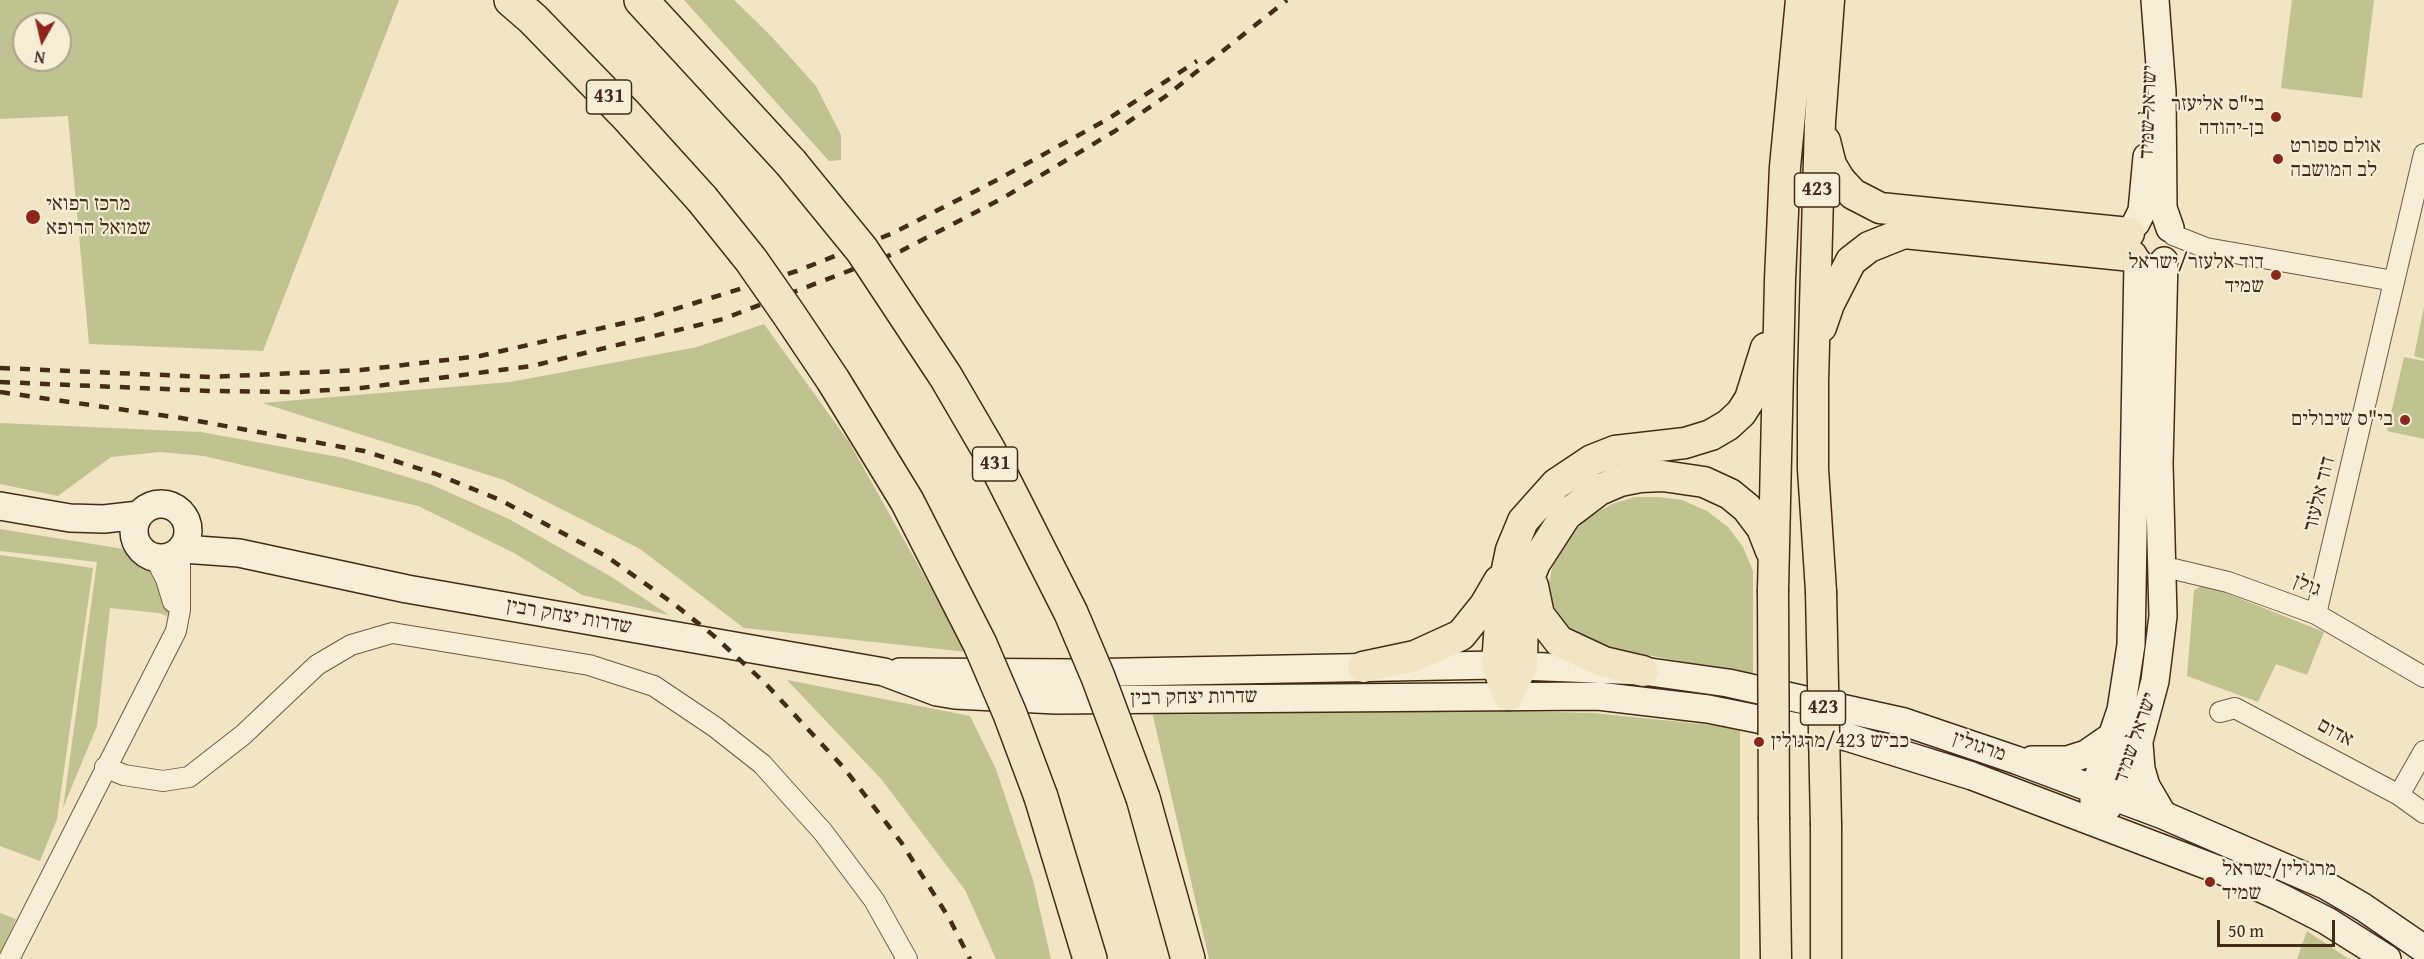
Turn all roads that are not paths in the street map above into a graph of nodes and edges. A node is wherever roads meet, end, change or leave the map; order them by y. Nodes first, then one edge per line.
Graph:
1 (511, 0) edge
2 (641, 0) edge
3 (1801, 0) edge
4 (1829, 0) edge
5 (2154, 0) edge
6 (1820, 122) junction
7 (2424, 154) edge
8 (2152, 244) junction
9 (1780, 280) junction
10 (2394, 281) junction
11 (1813, 381) junction
12 (0, 506) edge
13 (163, 540) junction
14 (1773, 556) junction
15 (1534, 563) junction
16 (2162, 566) junction
17 (1504, 573) junction
18 (2316, 614) junction
19 (1509, 666) junction
20 (1363, 667) junction
21 (1643, 671) junction
22 (884, 672) junction
23 (2424, 677) edge
24 (1508, 695) junction
25 (2220, 712) dead end
26 (2127, 738) junction
27 (2424, 751) edge
28 (2016, 760) junction
29 (105, 767) junction
30 (2105, 793) junction
31 (2399, 795) junction
32 (2424, 813) edge
33 (2163, 815) junction
34 (2094, 822) junction
35 (2424, 949) edge
36 (9, 959) edge
37 (908, 959) edge
38 (1090, 959) edge
39 (1188, 959) edge
40 (1776, 959) edge
41 (1826, 959) edge
42 (2387, 959) edge

1 - 38 highway, 431, bridge
2 - 39 highway, 431, bridge
3 - 9 main road, 423
4 - 6 main road, 423
5 - 8 main road, ישראל שמיד
6 - 8 main road
6 - 11 main road, 423
7 - 10 street, דוד אלעזר
8 - 10 street
8 - 11 main road
8 - 16 main road, ישראל שמיד
8 - 26 main road, ישראל שמיד
9 - 14 main road, 423
9 - 17 main road
10 - 18 street, דוד אלעזר
11 - 41 main road, 423, bridge
12 - 13 main road, שדרות יצחק רבין
13 - 22 main road, שדרות יצחק רבין
13 - 29 street
14 - 15 main road
14 - 40 main road, 423, bridge
15 - 19 main road
15 - 21 main road
16 - 18 street, גולן
16 - 26 main road, ישראל שמיד
17 - 19 main road
17 - 20 main road
18 - 23 street, גולן
19 - 20 main road, שדרות יצחק רבין
19 - 21 main road, מרגולין
19 - 24 main road
20 - 22 main road, שדרות יצחק רבין
21 - 28 main road, מרגולין
22 - 24 main road, שדרות יצחק רבין
24 - 34 main road, מרגולין
25 - 31 street, אדום
26 - 28 main road
26 - 30 main road, ישראל שמיד
26 - 33 main road
27 - 31 street
28 - 30 main road, מרגולין
29 - 36 street
29 - 37 street
30 - 33 main road, מרגולין
30 - 34 main road, ישראל שמיד
31 - 32 street, אדום
33 - 35 main road, מרגולין
34 - 42 main road, מרגולין

